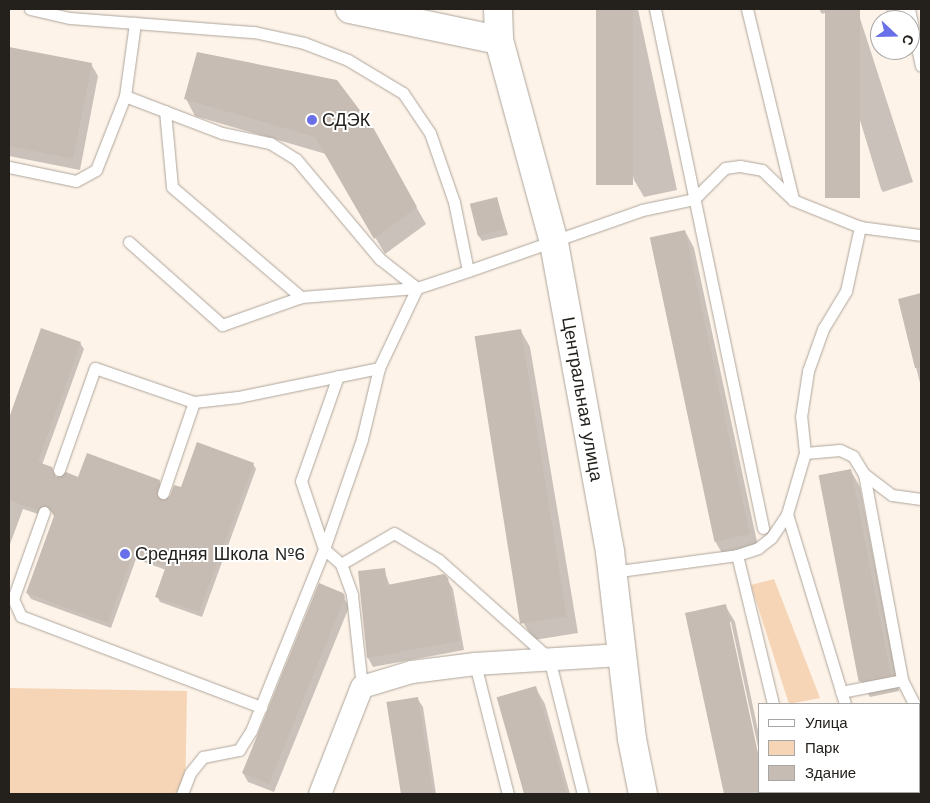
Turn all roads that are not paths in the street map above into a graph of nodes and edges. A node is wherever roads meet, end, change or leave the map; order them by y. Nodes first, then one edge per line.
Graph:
1 (30, 9) edge
2 (498, 9) edge
3 (655, 9) edge
4 (747, 9) edge
5 (908, 9) edge
6 (367, 10) edge
7 (135, 23) junction
8 (499, 40) junction
9 (921, 66) edge
10 (125, 96) junction
11 (165, 111) junction
12 (9, 167) edge
13 (694, 199) junction
14 (793, 200) junction
15 (860, 227) junction
16 (921, 235) edge
17 (129, 242) dead end
18 (554, 244) junction
19 (468, 271) junction
20 (418, 288) junction
21 (301, 296) junction
22 (379, 368) junction
23 (338, 376) junction
24 (194, 402) junction
25 (805, 453) junction
26 (59, 470) dead end
27 (864, 474) junction
28 (163, 493) dead end
29 (921, 499) edge
30 (44, 512) dead end
31 (787, 514) junction
32 (763, 528) dead end
33 (324, 548) junction
34 (737, 555) junction
35 (340, 564) junction
36 (612, 572) junction
37 (621, 655) junction
38 (549, 658) junction
39 (475, 664) junction
40 (902, 680) junction
41 (362, 687) junction
42 (841, 692) junction
43 (774, 703) edge
44 (845, 703) edge
45 (914, 703) edge
46 (261, 707) junction
47 (182, 794) edge
48 (320, 794) edge
49 (508, 794) edge
50 (583, 794) edge
51 (643, 794) edge

1 - 7 lane
2 - 8 main road, Центральная улица
3 - 13 lane
4 - 14 lane
5 - 9 lane
6 - 8 main road
7 - 10 lane
7 - 19 lane
8 - 18 main road, Центральная улица
10 - 11 lane
10 - 12 lane
11 - 20 lane
11 - 21 lane
13 - 14 lane
13 - 18 lane
13 - 32 lane
14 - 15 lane
15 - 16 lane
15 - 25 lane
17 - 21 lane
18 - 19 lane
18 - 36 main road, Центральная улица
19 - 20 lane
20 - 21 lane
20 - 22 lane
22 - 23 lane
22 - 33 lane
23 - 24 lane
23 - 33 lane
24 - 26 lane
24 - 28 lane
25 - 27 lane
25 - 31 lane
27 - 29 lane
27 - 40 lane
30 - 46 lane
31 - 34 lane
31 - 42 lane
33 - 35 lane
33 - 46 lane
34 - 36 lane
34 - 43 lane
35 - 38 lane
35 - 41 lane
36 - 37 main road, Центральная улица
37 - 38 street
37 - 51 main road, Центральная улица
38 - 39 street
38 - 50 lane
39 - 41 street
39 - 49 lane
40 - 42 lane
40 - 45 lane
41 - 48 street
42 - 44 lane
46 - 47 lane

